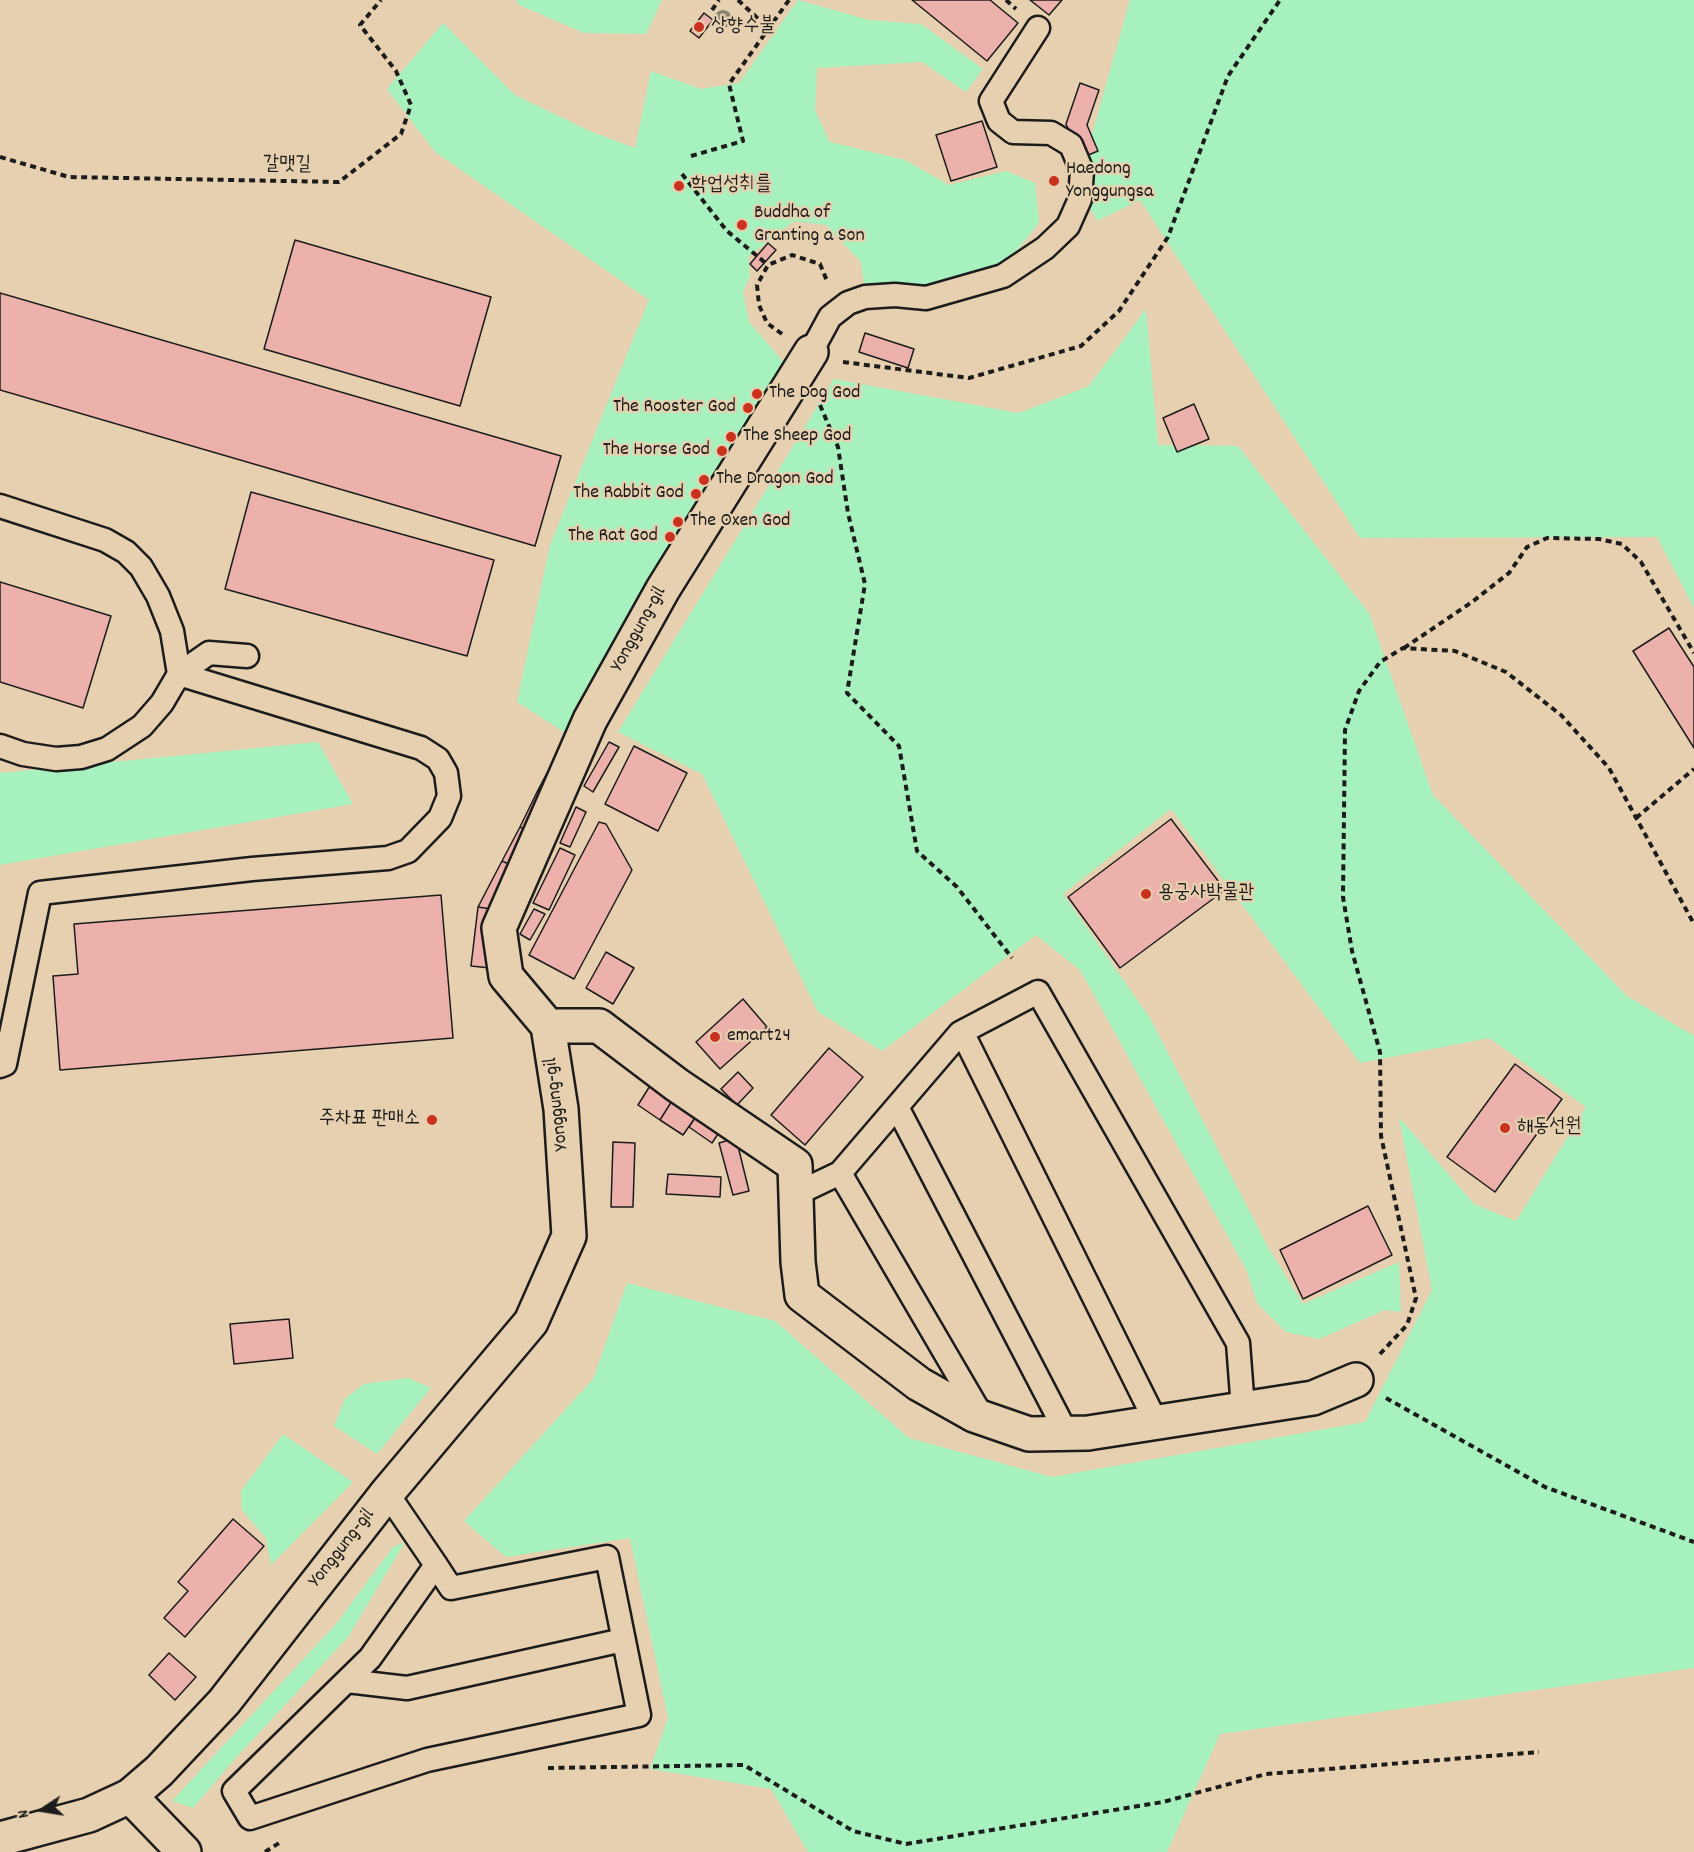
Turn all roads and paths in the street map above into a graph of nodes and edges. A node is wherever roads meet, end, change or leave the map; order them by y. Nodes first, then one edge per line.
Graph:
1 (381, 0) edge
2 (719, 0) edge
3 (738, 0) edge
4 (789, 0) edge
5 (1280, 0) edge
6 (712, 10) dead end
7 (768, 28) junction
8 (1038, 28) dead end
9 (691, 156) dead end
10 (0, 157) edge
11 (682, 174) dead end
12 (768, 265) junction
13 (830, 316) junction
14 (811, 352) junction
15 (817, 399) dead end
16 (0, 506) edge
17 (1403, 648) junction
18 (1694, 653) edge
19 (247, 656) dead end
20 (179, 675) junction
21 (0, 746) edge
22 (1694, 769) edge
23 (1636, 818) junction
24 (1694, 924) edge
25 (1012, 958) dead end
26 (548, 1026) junction
27 (965, 1038) dead end
28 (0, 1066) edge
29 (897, 1107) junction
30 (840, 1173) junction
31 (796, 1194) junction
32 (1356, 1380) junction
33 (1243, 1409) junction
34 (982, 1418) junction
35 (1156, 1422) junction
36 (1067, 1434) junction
37 (387, 1493) junction
38 (1694, 1542) edge
39 (436, 1565) junction
40 (623, 1640) junction
41 (347, 1681) junction
42 (1539, 1752) dead end
43 (536, 1768) dead end
44 (130, 1796) junction
45 (287, 1838) dead end
46 (0, 1839) edge
47 (184, 1852) edge
48 (265, 1852) edge

1 - 10 path, 갈맷길
2 - 6 path
3 - 7 path
4 - 7 path
5 - 14 path
7 - 9 path
8 - 13 lane
11 - 12 path
12 - 13 path
12 - 14 path
13 - 14 lane
14 - 26 street, Yonggung-gil
15 - 25 path
16 - 20 lane
17 - 18 path
17 - 23 path
17 - 32 path
19 - 20 lane
20 - 21 lane
20 - 28 lane
22 - 23 path
23 - 24 path
26 - 31 street
26 - 37 street, Yonggung-gil
27 - 35 lane
29 - 30 lane
29 - 33 lane
29 - 36 lane
30 - 31 lane
30 - 34 lane
31 - 34 street
32 - 33 street
32 - 38 path
33 - 35 street
34 - 36 street
35 - 36 street
37 - 39 lane
37 - 44 street, Yonggung-gil
39 - 40 lane
39 - 41 lane
40 - 41 lane
40 - 41 lane
42 - 43 path
44 - 46 street, Yonggung-gil
44 - 47 street
45 - 48 path

